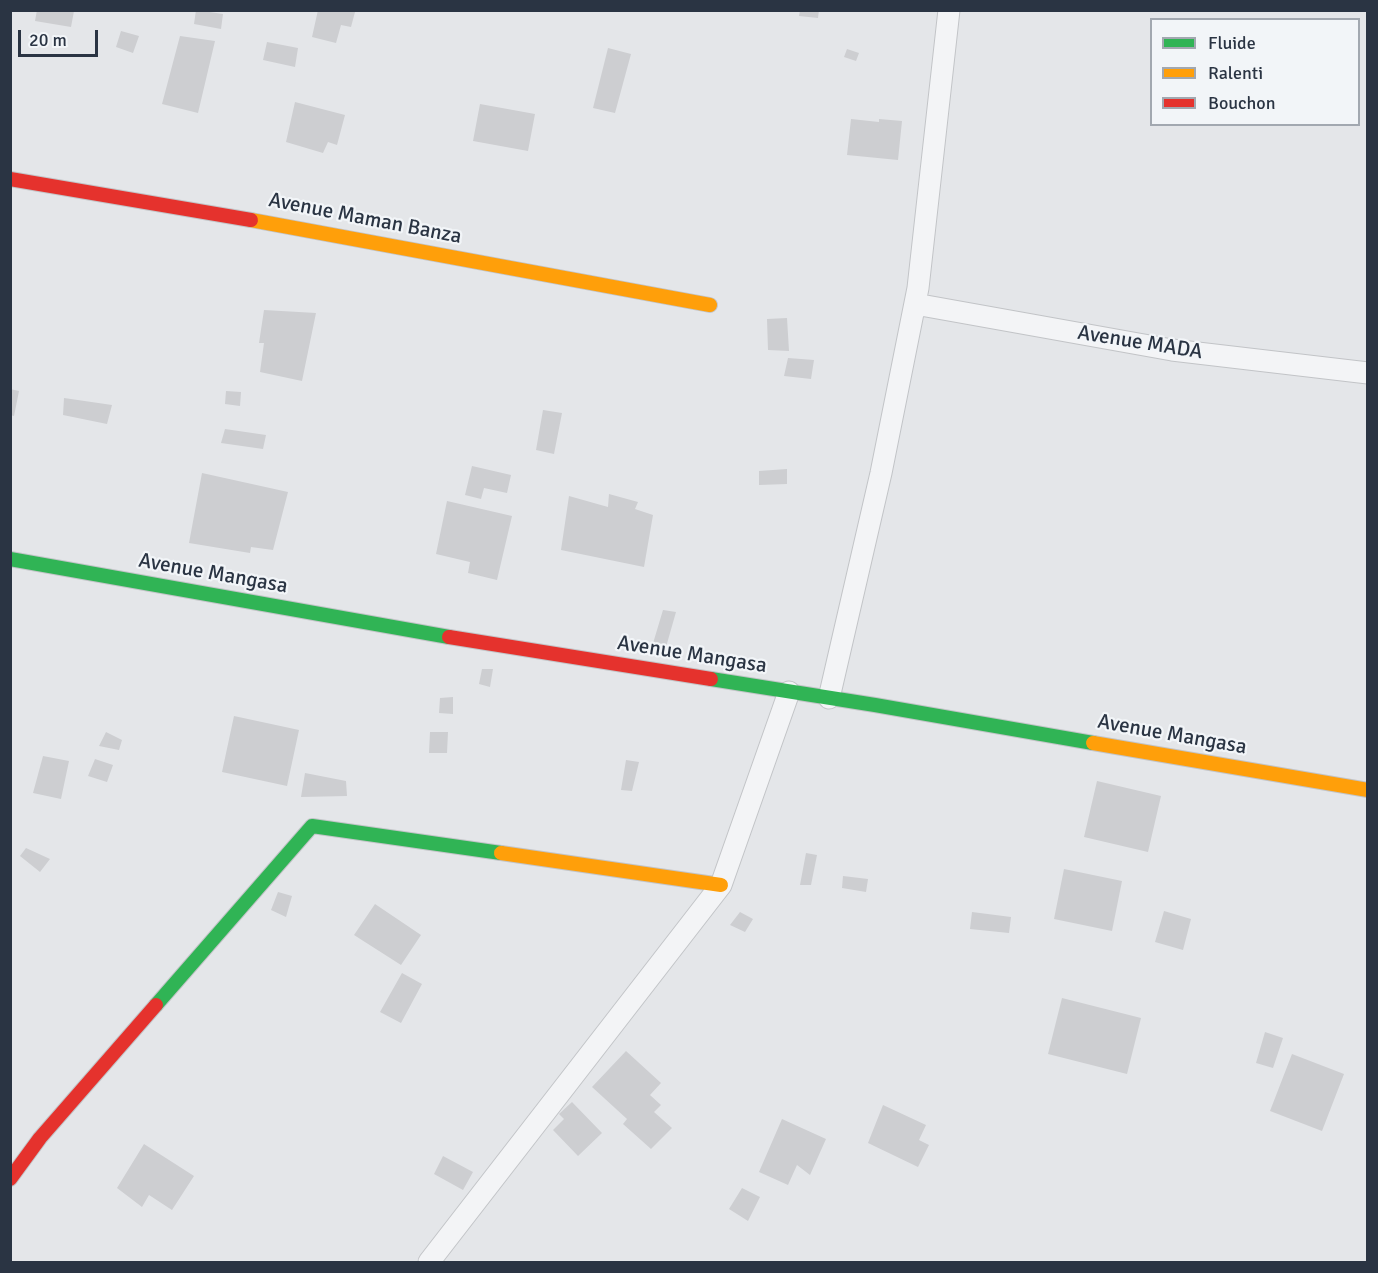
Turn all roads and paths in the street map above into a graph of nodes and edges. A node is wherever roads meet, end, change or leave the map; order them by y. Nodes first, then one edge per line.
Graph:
1 (949, 10) edge
2 (10, 179) edge
3 (915, 304) junction
4 (710, 305) dead end
5 (1368, 373) edge
6 (10, 559) edge
7 (789, 692) junction
8 (829, 698) junction
9 (1368, 790) edge
10 (721, 885) junction
11 (10, 1179) edge
12 (429, 1263) edge

1 - 3 street
2 - 4 street, Avenue Maman Banza
3 - 5 street, Avenue MADA
3 - 8 street
6 - 7 street, Avenue Mangasa
7 - 8 street, Avenue Mangasa
7 - 10 street
8 - 9 street, Avenue Mangasa
10 - 11 street
10 - 12 street

